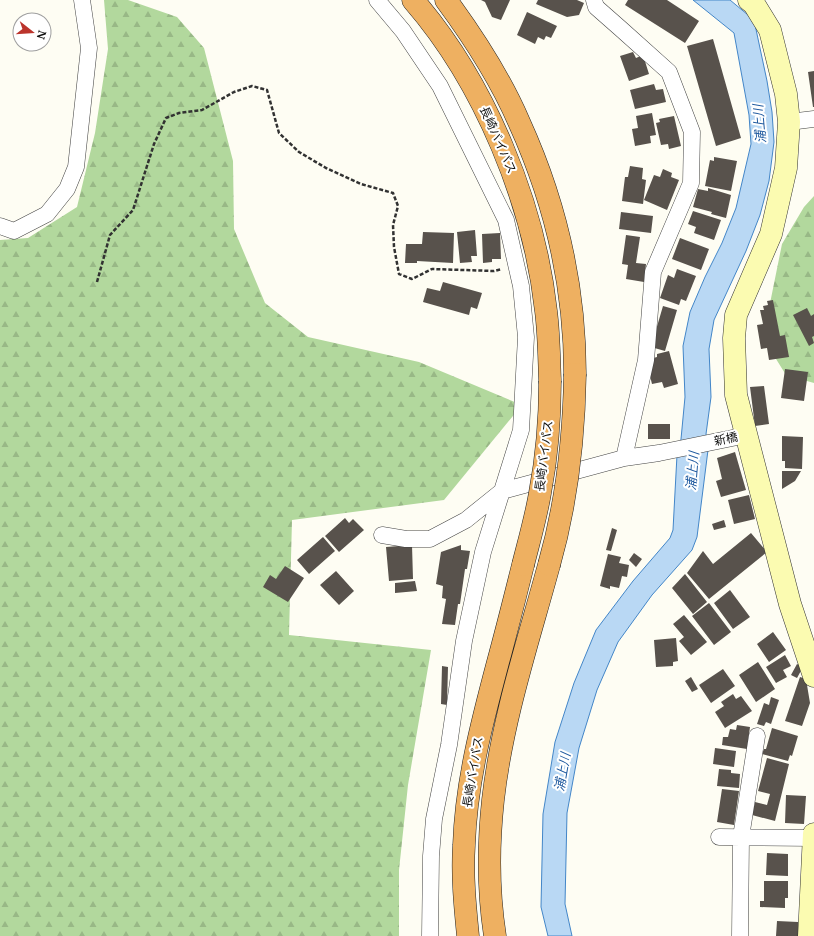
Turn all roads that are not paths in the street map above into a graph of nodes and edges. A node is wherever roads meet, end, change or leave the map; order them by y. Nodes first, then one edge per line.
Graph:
1 (82, 0) edge
2 (377, 0) edge
3 (413, 0) edge
4 (446, 0) edge
5 (594, 0) edge
6 (749, 0) edge
7 (814, 119) edge
8 (789, 122) junction
9 (0, 226) edge
10 (746, 435) junction
11 (624, 458) junction
12 (502, 491) junction
13 (382, 535) dead end
14 (814, 676) edge
15 (757, 736) dead end
16 (814, 834) edge
17 (719, 837) dead end
18 (740, 837) junction
19 (814, 838) edge
20 (430, 936) edge
21 (468, 936) edge
22 (495, 936) edge
23 (740, 936) edge
24 (809, 936) edge

1 - 9 street
2 - 12 street
3 - 21 highway, 長崎バイパス, bridge
4 - 22 highway, 長崎バイパス, bridge
5 - 11 street
6 - 8 street
7 - 8 street
8 - 10 street
10 - 11 street, 新橋
10 - 14 street
11 - 12 street, 新橋
12 - 13 street
12 - 20 street
15 - 18 street
16 - 19 street
17 - 18 street
18 - 19 street
18 - 23 street
19 - 24 street

